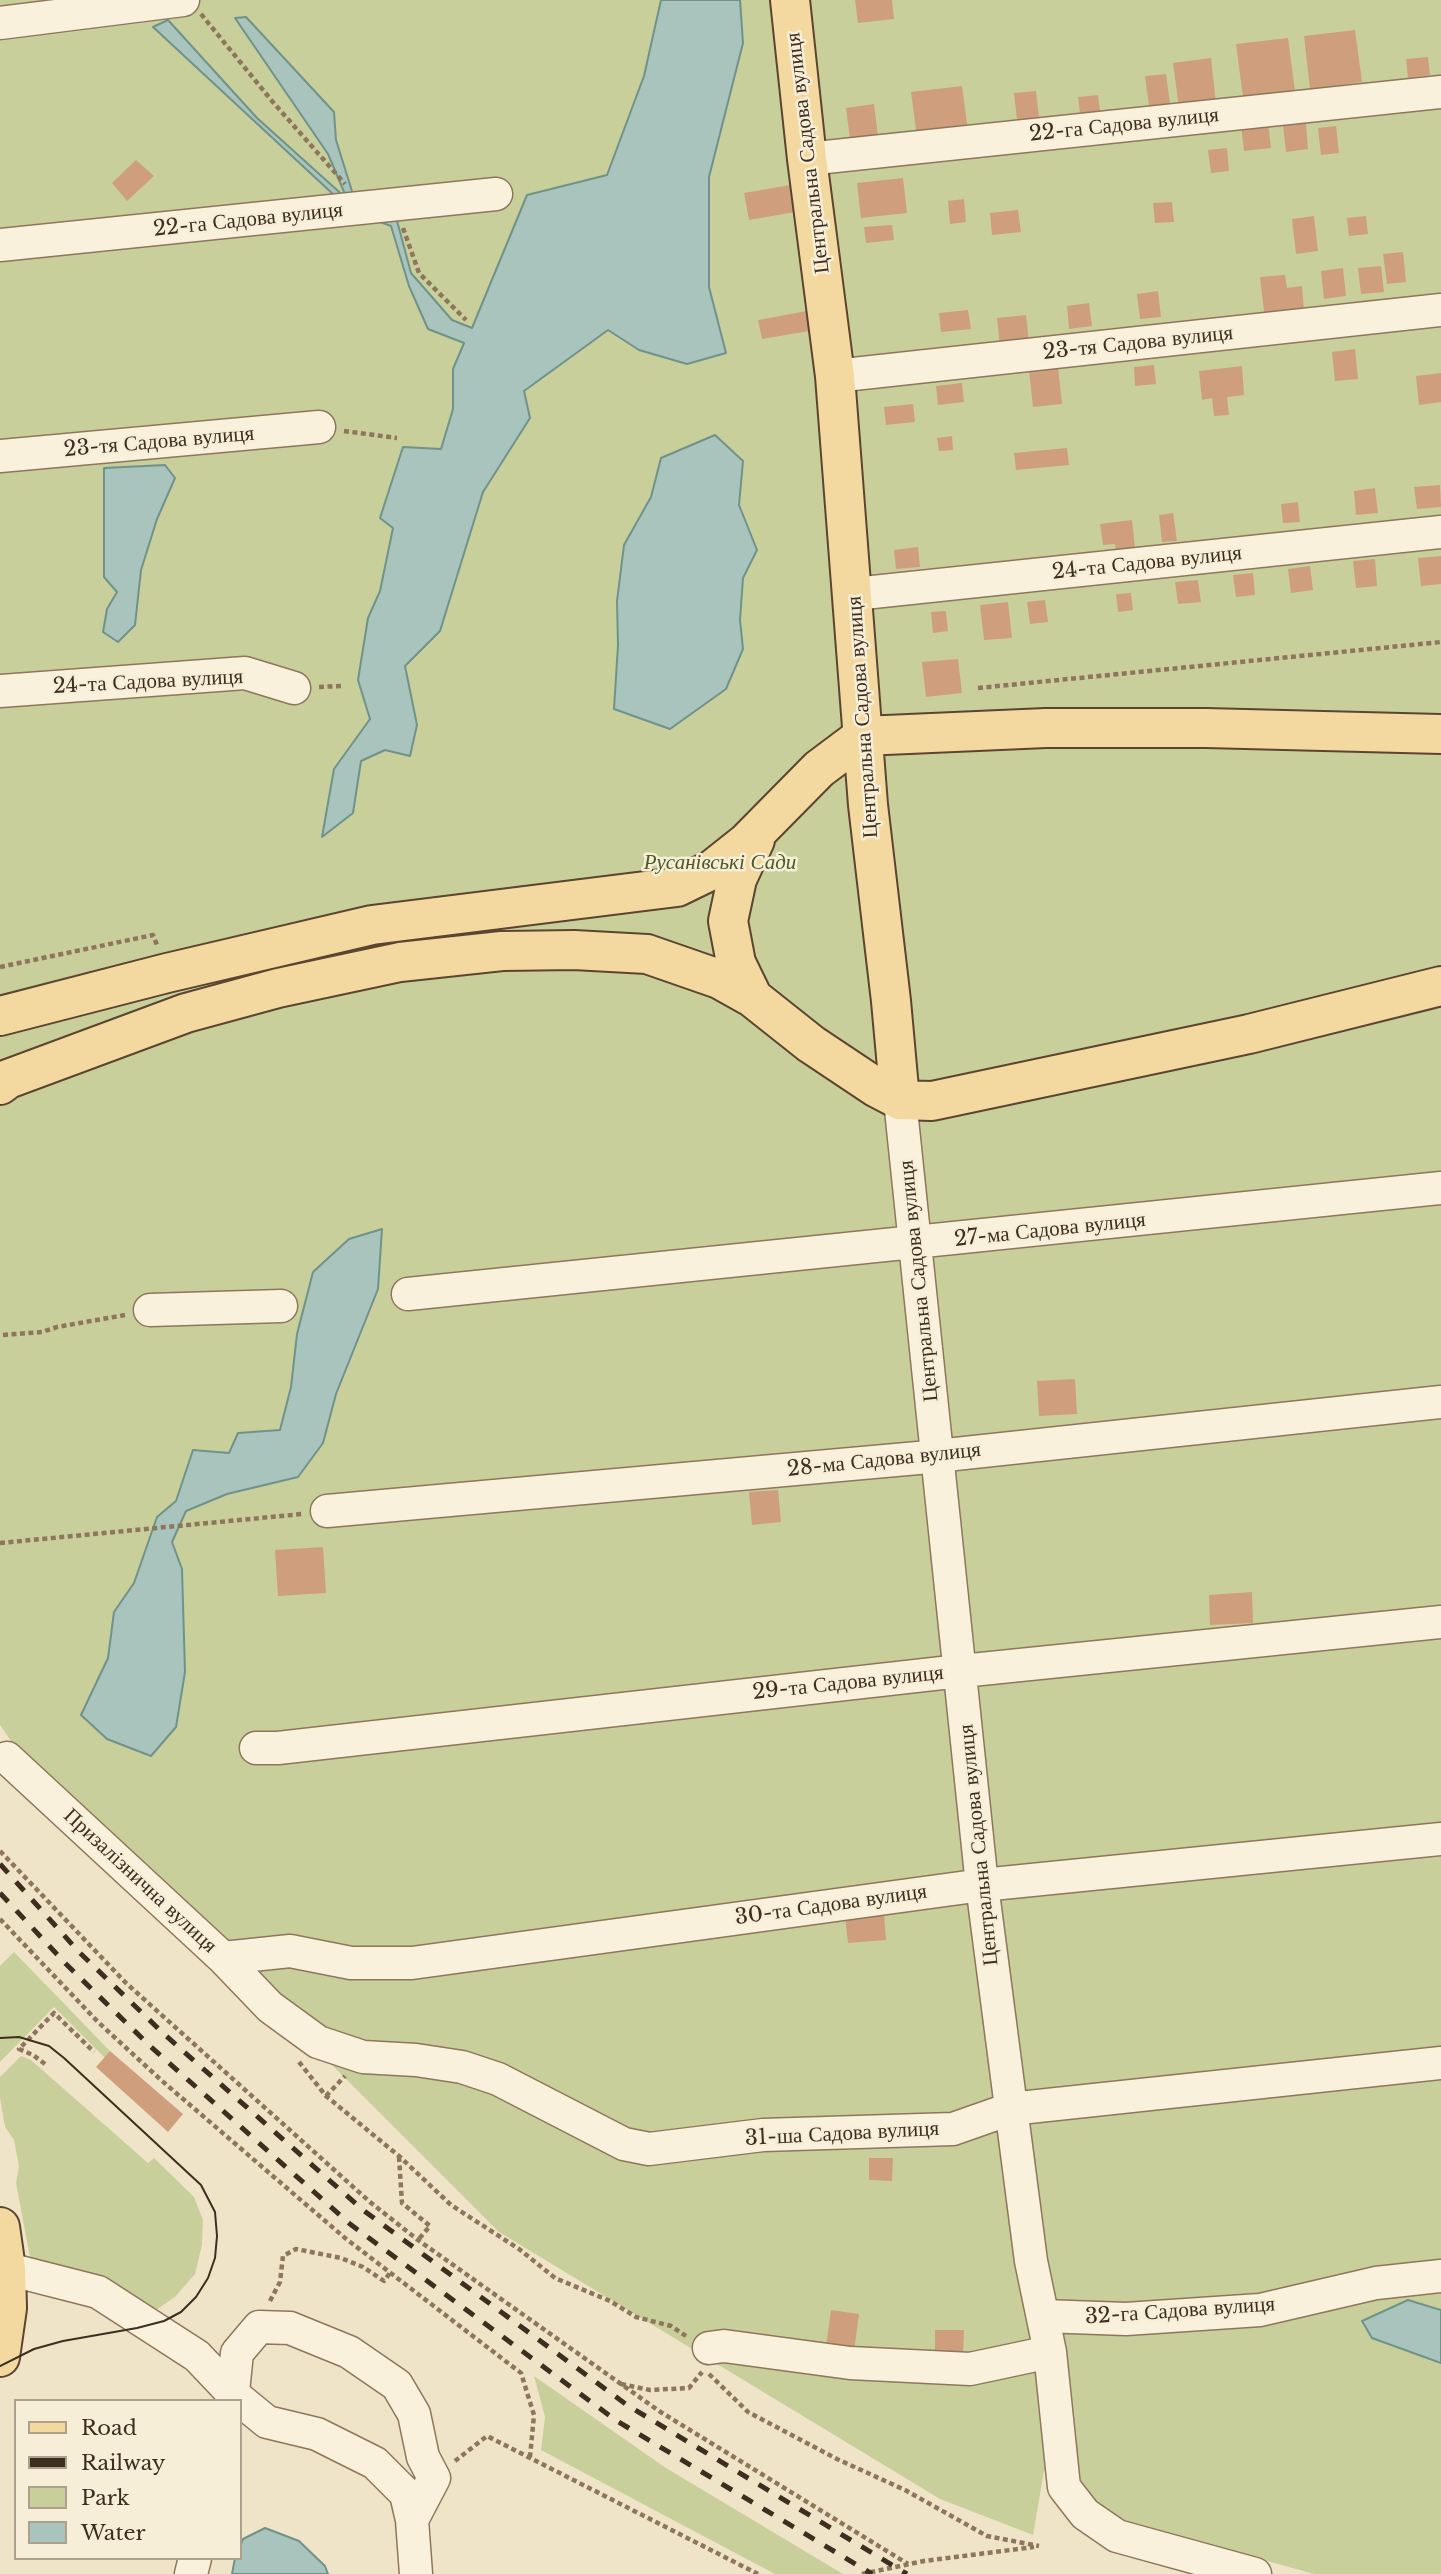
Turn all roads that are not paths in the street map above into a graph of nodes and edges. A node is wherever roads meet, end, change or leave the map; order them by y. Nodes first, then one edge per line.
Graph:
1 (790, 0) edge
2 (190, 5) edge
3 (0, 23) edge
4 (1441, 92) edge
5 (807, 159) junction
6 (496, 194) dead end
7 (0, 245) edge
8 (1441, 310) edge
9 (835, 376) junction
10 (319, 427) road end
11 (0, 456) edge
12 (1441, 532) edge
13 (853, 594) junction
14 (294, 688) dead end
15 (0, 691) edge
16 (1441, 734) edge
17 (863, 736) junction
18 (758, 831) junction
19 (1441, 986) edge
20 (753, 998) junction
21 (0, 1016) edge
22 (0, 1084) edge
23 (900, 1100) junction
24 (1441, 1188) edge
25 (916, 1244) junction
26 (408, 1294) dead end
27 (281, 1306) dead end
28 (150, 1310) road end
29 (1441, 1402) edge
30 (937, 1456) junction
31 (327, 1511) road end
32 (1441, 1622) edge
33 (959, 1671) junction
34 (256, 1748) dead end
35 (7, 1758) dead end
36 (1441, 1839) edge
37 (982, 1885) junction
38 (223, 1958) junction
39 (270, 2007) joint
40 (1441, 2063) edge
41 (1010, 2109) junction
42 (0, 2227) edge
43 (3, 2268) edge
44 (1441, 2276) edge
45 (1376, 2283) junction
46 (1441, 2288) edge
47 (1043, 2316) junction
48 (709, 2348) road end
49 (1050, 2352) junction
50 (0, 2357) edge
51 (233, 2398) edge
52 (242, 2404) edge
53 (412, 2520) junction
54 (416, 2574) edge
55 (1255, 2574) edge

1 - 5 main road, Центральна Садова вулиця
2 - 3 street
4 - 5 street, 22-га Садова вулиця
5 - 9 main road, Центральна Садова вулиця
6 - 7 street, 22-га Садова вулиця
8 - 9 street, 23-тя Садова вулиця
9 - 13 main road, Центральна Садова вулиця
10 - 11 street, 23-тя Садова вулиця
12 - 13 street, 24-та Садова вулиця
13 - 17 main road, Центральна Садова вулиця
14 - 15 street, 24-та Садова вулиця
16 - 17 main road
17 - 18 main road
17 - 23 main road, Центральна Садова вулиця
18 - 20 main road
18 - 21 main road
19 - 23 main road
20 - 22 main road
20 - 23 main road
23 - 25 street, Центральна Садова вулиця
24 - 25 street, 27-ма Садова вулиця
25 - 26 street, 27-ма Садова вулиця
25 - 30 street, Центральна Садова вулиця
27 - 28 street
29 - 30 street, 28-ма Садова вулиця
30 - 31 street, 28-ма Садова вулиця
30 - 33 street, Центральна Садова вулиця
32 - 33 street, 29-та Садова вулиця
33 - 34 street, 29-та Садова вулиця
33 - 37 street, Центральна Садова вулиця
35 - 38 street, Призалізнична вулиця
36 - 37 street, 30-та Садова вулиця
37 - 38 street, 30-та Садова вулиця
37 - 41 street, Центральна Садова вулиця
38 - 39 street, Призалізнична вулиця
39 - 41 street, 31-ша Садова вулиця
40 - 41 street, 31-ша Садова вулиця
41 - 47 street, Центральна Садова вулиця
42 - 43 main road
43 - 50 main road
43 - 51 street
44 - 45 street, 32-га Садова вулиця
45 - 46 street
45 - 47 street, 32-га Садова вулиця
47 - 49 street, Центральна Садова вулиця
48 - 49 street
49 - 55 street, Центральна Садова вулиця
51 - 53 street
52 - 53 street
53 - 54 street

